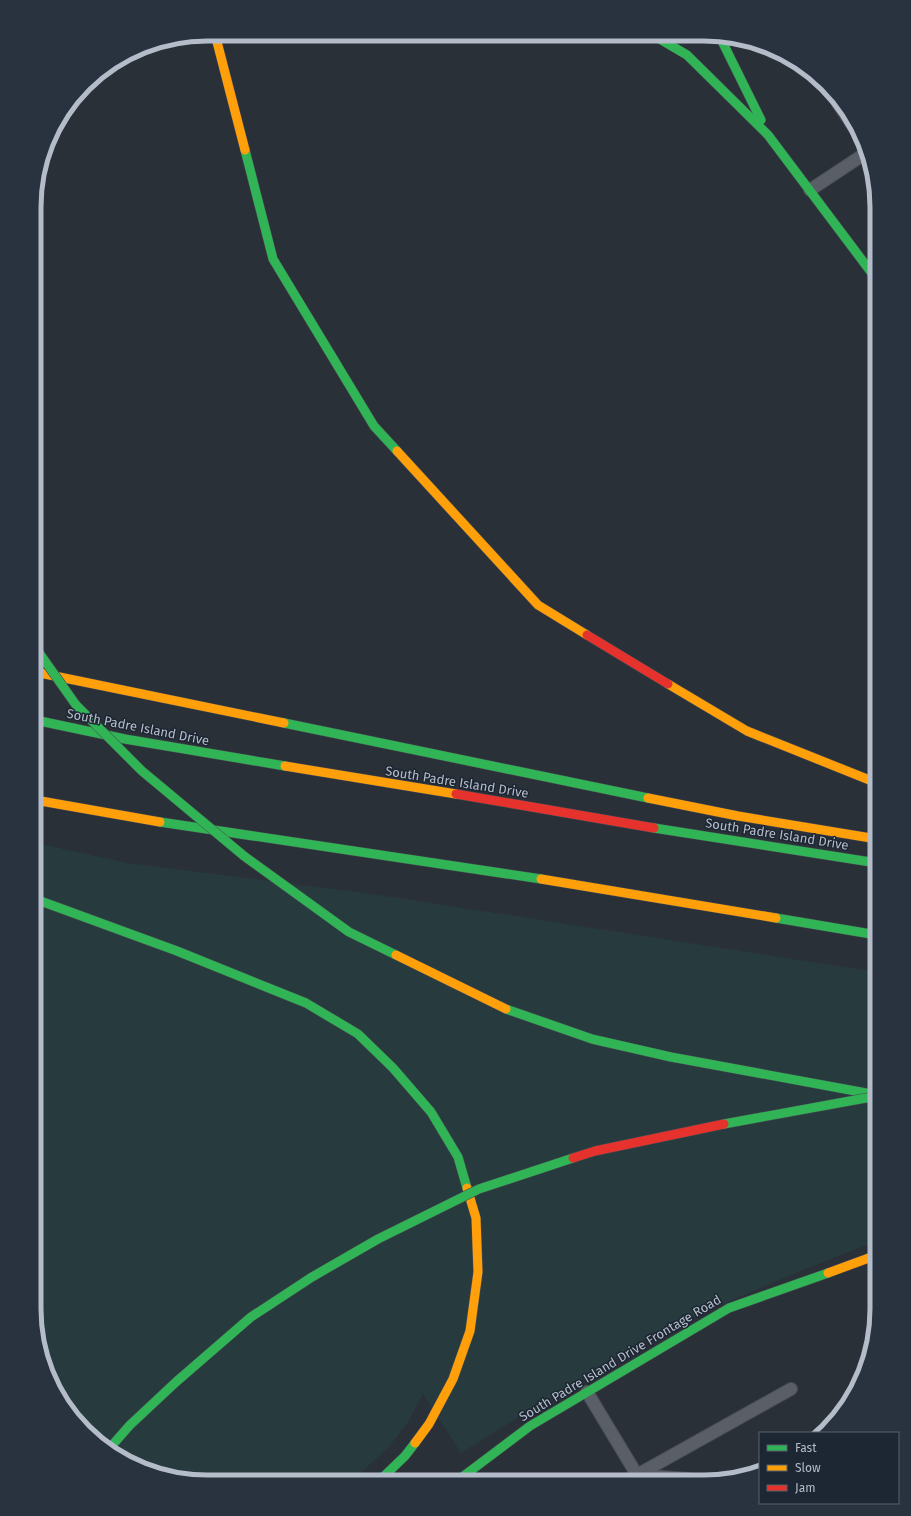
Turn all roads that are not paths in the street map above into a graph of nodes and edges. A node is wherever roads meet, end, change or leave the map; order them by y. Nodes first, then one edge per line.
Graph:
1 (217, 41) edge
2 (662, 41) edge
3 (722, 42) edge
4 (768, 135) junction
5 (862, 156) edge
6 (810, 190) junction
7 (870, 271) edge
8 (41, 656) edge
9 (41, 673) edge
10 (41, 721) edge
11 (870, 780) edge
12 (41, 801) edge
13 (870, 838) edge
14 (870, 862) edge
15 (41, 902) edge
16 (870, 934) edge
17 (870, 1095) edge
18 (870, 1097) edge
19 (870, 1258) edge
20 (791, 1389) dead end
21 (587, 1392) junction
22 (112, 1445) edge
23 (385, 1475) edge
24 (465, 1475) edge
25 (636, 1475) joint

1 - 11 main road
2 - 4 main road
3 - 4 main road
4 - 6 main road
5 - 6 lane
6 - 7 main road
8 - 17 main road, bridge
9 - 13 main road
10 - 14 main road, South Padre Island Drive
12 - 16 main road
15 - 23 main road
18 - 22 main road, bridge
19 - 21 main road, South Padre Island Drive Frontage Road
20 - 25 lane
21 - 24 main road, South Padre Island Drive Frontage Road
21 - 25 lane

